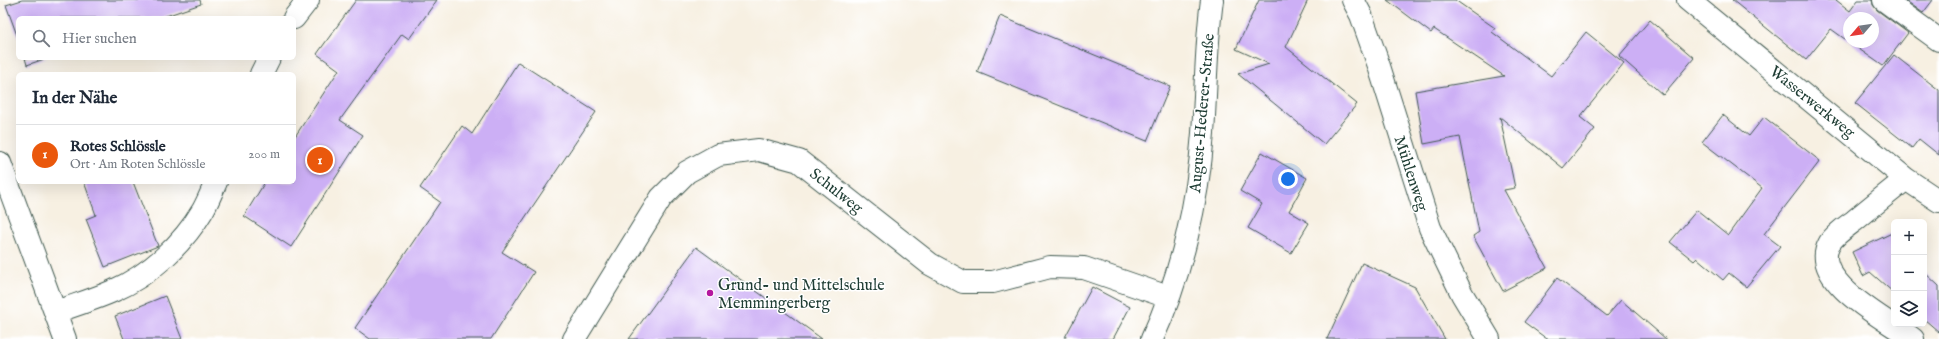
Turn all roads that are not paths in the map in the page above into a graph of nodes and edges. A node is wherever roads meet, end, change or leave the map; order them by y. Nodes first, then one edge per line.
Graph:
1 (308, 0) edge
2 (1212, 0) edge
3 (1353, 0) edge
4 (1688, 0) edge
5 (1884, 0) edge
6 (296, 16) edge
7 (1939, 40) edge
8 (268, 60) edge
9 (262, 72) edge
10 (0, 163) edge
11 (1906, 179) junction
12 (215, 184) edge
13 (1939, 200) edge
14 (1168, 297) junction
15 (56, 312) junction
16 (65, 339) edge
17 (574, 339) edge
18 (1152, 339) edge
19 (1489, 339) edge
20 (1913, 339) edge

1 - 6 street
2 - 14 street, August-Hederer-Straße
3 - 19 street, Mühlenweg
4 - 11 street, Wasserwerkweg
5 - 7 street
8 - 9 street
10 - 15 street
11 - 13 street, Wasserwerkweg
11 - 20 street
12 - 15 street
14 - 17 street, Schulweg
14 - 18 street, August-Hederer-Straße
15 - 16 street

